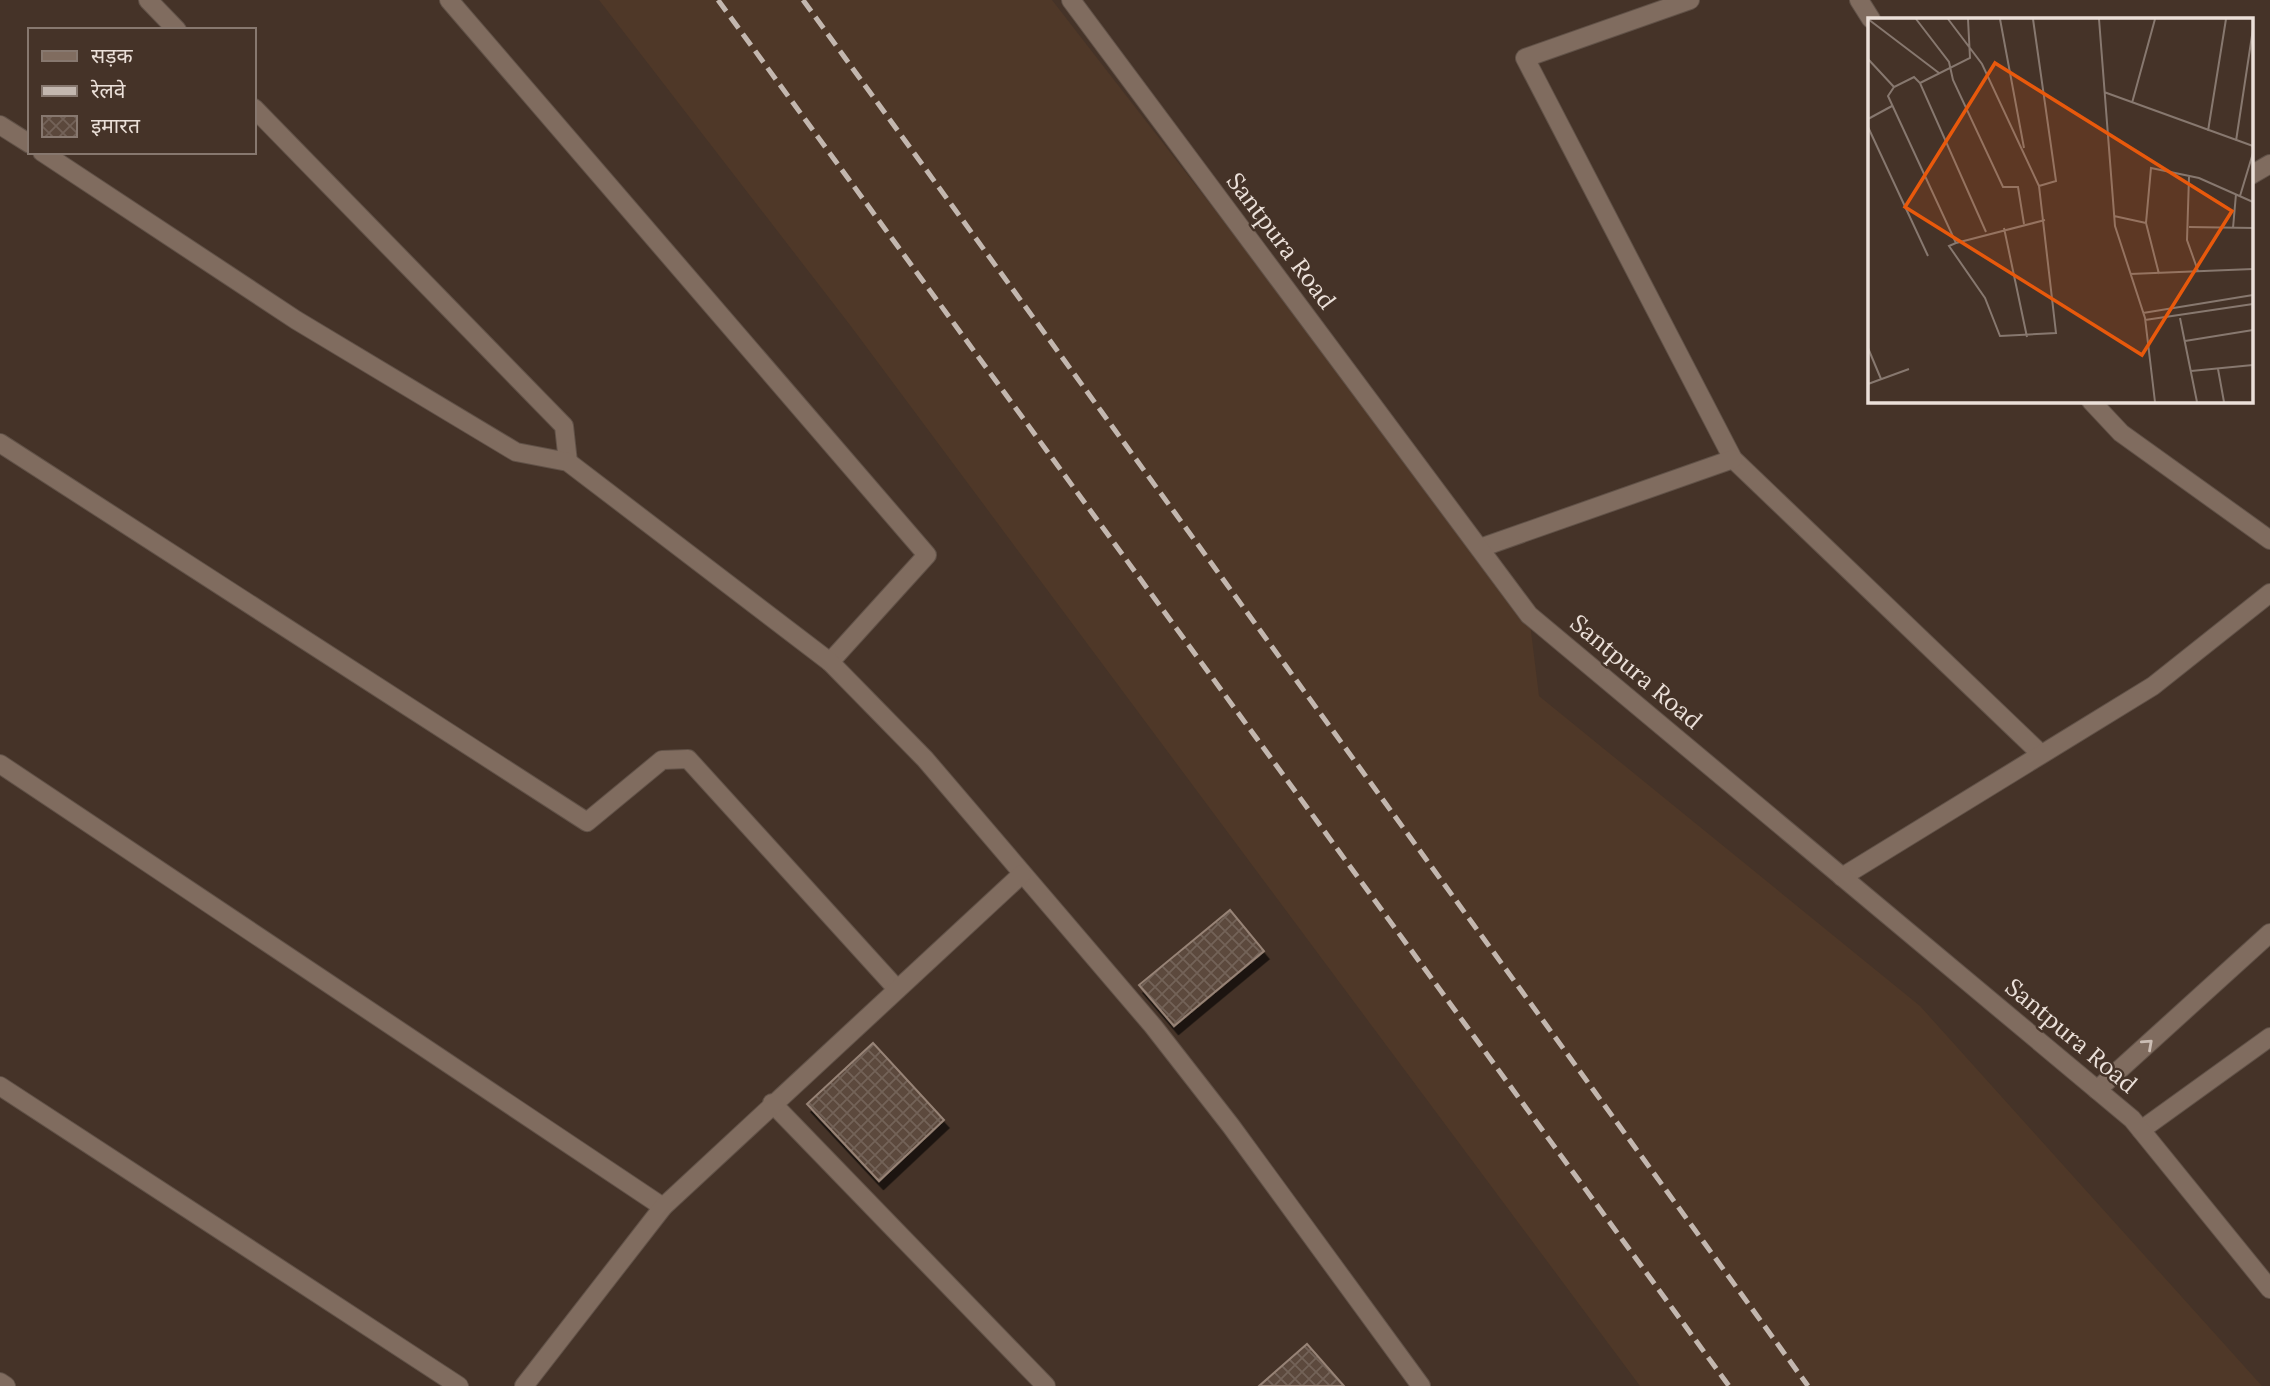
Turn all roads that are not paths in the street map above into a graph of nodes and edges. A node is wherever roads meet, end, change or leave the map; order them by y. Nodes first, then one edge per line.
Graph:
1 (148, 0) edge
2 (449, 0) edge
3 (1071, 0) edge
4 (1690, 0) edge
5 (1859, 0) edge
6 (1870, 18) edge
7 (175, 28) edge
8 (256, 110) edge
9 (0, 125) edge
10 (28, 144) edge
11 (44, 154) edge
12 (2270, 164) edge
13 (2252, 174) edge
14 (2092, 402) edge
15 (0, 443) edge
16 (1733, 459) junction
17 (568, 463) junction
18 (2270, 540) edge
19 (1480, 548) junction
20 (2270, 593) edge
21 (830, 662) junction
22 (2039, 753) junction
23 (0, 764) edge
24 (1022, 874) junction
25 (1842, 877) junction
26 (2270, 933) edge
27 (897, 989) junction
28 (2270, 1037) edge
29 (0, 1086) edge
30 (2097, 1090) junction
31 (772, 1103) junction
32 (2141, 1130) junction
33 (663, 1207) junction
34 (2270, 1289) edge
35 (0, 1382) edge
36 (6, 1386) edge
37 (459, 1386) edge
38 (524, 1386) edge
39 (1046, 1386) edge
40 (1421, 1386) edge

1 - 7 street
2 - 21 street
3 - 19 street, Santpura Road
4 - 16 street
5 - 6 street
8 - 17 street
9 - 10 street
11 - 17 street
12 - 13 street
14 - 18 street
15 - 27 street
16 - 19 street
16 - 22 street
17 - 21 street
19 - 25 street, Santpura Road
20 - 22 street
21 - 24 street
22 - 25 street
23 - 33 street
24 - 27 street
24 - 40 street
25 - 30 street, Santpura Road
30 -> 26 street
27 - 31 street
28 - 32 street
29 - 37 street
30 - 32 street, Santpura Road
31 - 33 street
31 - 39 street
32 - 34 street, Santpura Road
33 - 38 street
35 - 36 street

